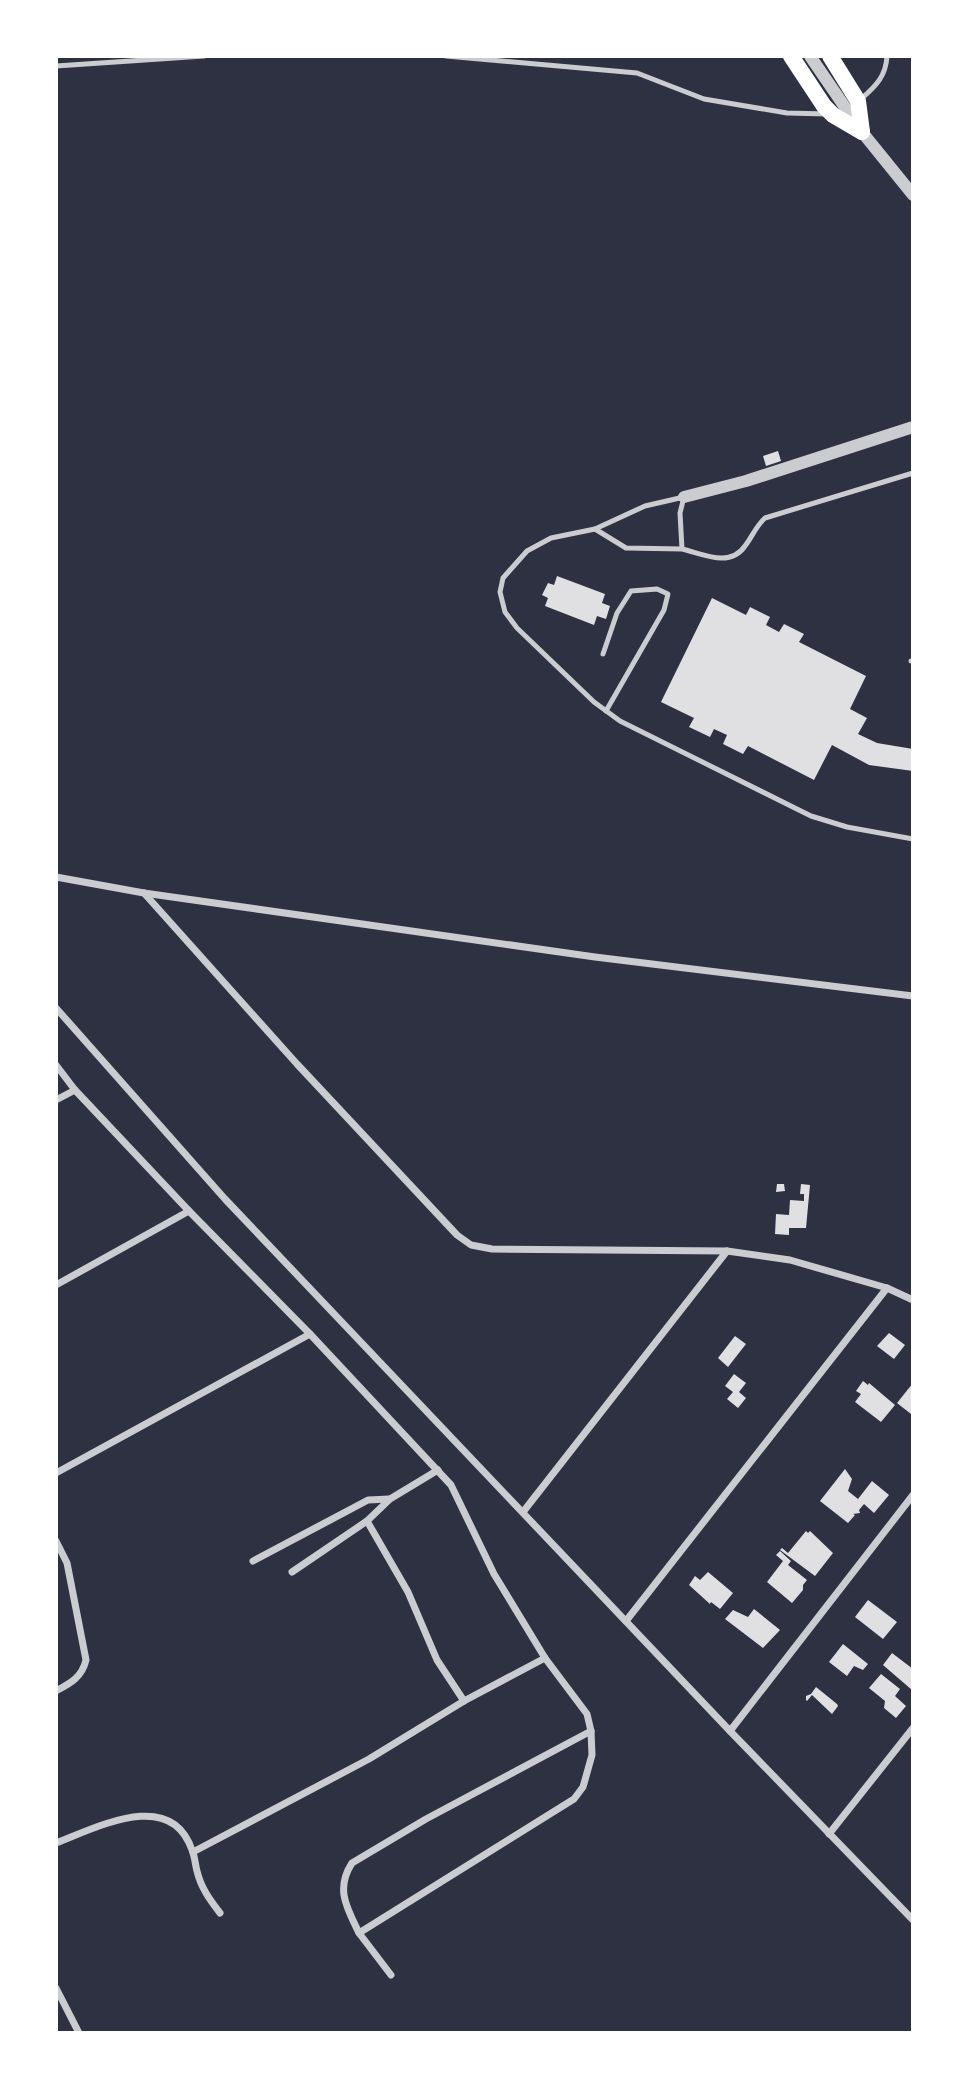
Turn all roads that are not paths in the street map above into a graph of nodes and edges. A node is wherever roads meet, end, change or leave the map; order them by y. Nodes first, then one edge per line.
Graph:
1 (204, 56) edge
2 (446, 56) edge
3 (791, 56) edge
4 (810, 56) edge
5 (830, 56) edge
6 (887, 56) edge
7 (56, 65) edge
8 (846, 108) junction
9 (862, 132) junction
10 (913, 195) edge
11 (913, 428) edge
12 (913, 473) edge
13 (684, 497) junction
14 (594, 529) junction
15 (682, 549) junction
16 (603, 654) dead end
17 (607, 711) junction
18 (913, 839) edge
19 (56, 877) edge
20 (144, 893) junction
21 (913, 996) edge
22 (56, 1008) edge
23 (56, 1065) edge
24 (75, 1090) junction
25 (56, 1100) edge
26 (188, 1211) junction
27 (727, 1251) junction
28 (56, 1285) edge
29 (887, 1288) junction
30 (913, 1300) edge
31 (310, 1334) junction
32 (438, 1470) junction
33 (56, 1473) edge
34 (913, 1495) edge
35 (390, 1499) junction
36 (523, 1513) junction
37 (367, 1521) junction
38 (56, 1541) edge
39 (253, 1561) dead end
40 (292, 1572) dead end
41 (626, 1621) junction
42 (545, 1658) junction
43 (56, 1691) edge
44 (464, 1701) junction
45 (913, 1728) edge
46 (591, 1731) junction
47 (730, 1731) junction
48 (829, 1834) junction
49 (56, 1843) edge
50 (193, 1852) junction
51 (220, 1913) dead end
52 (913, 1920) edge
53 (359, 1933) junction
54 (391, 1975) dead end
55 (56, 1988) edge
56 (79, 2033) edge

1 - 7 lane
2 - 8 lane
3 - 8 highway
4 - 8 street
5 - 8 highway
6 - 8 lane
8 - 9 highway
8 - 9 highway
9 - 10 street
11 - 13 street
12 - 15 lane
13 - 14 lane
13 - 15 lane
14 - 15 lane
14 - 17 lane
16 - 17 lane
17 - 18 lane
19 - 20 street
20 - 21 street
20 - 27 street
22 - 36 street
23 - 24 street
24 - 25 street
24 - 26 street
26 - 28 street
26 - 31 street
27 - 29 street
27 - 36 street
29 - 30 street
29 - 41 street
31 - 32 street
31 - 33 street
32 - 35 street
32 - 42 street
34 - 47 street
35 - 37 street
35 - 39 street
36 - 41 street
37 - 40 street
37 - 44 street
38 - 43 street
41 - 47 street
42 - 44 street
42 - 46 street
44 - 50 street
45 - 48 street
46 - 53 street
46 - 53 street
47 - 48 street
48 - 52 street
49 - 50 street
50 - 51 street
53 - 54 street
55 - 56 street

